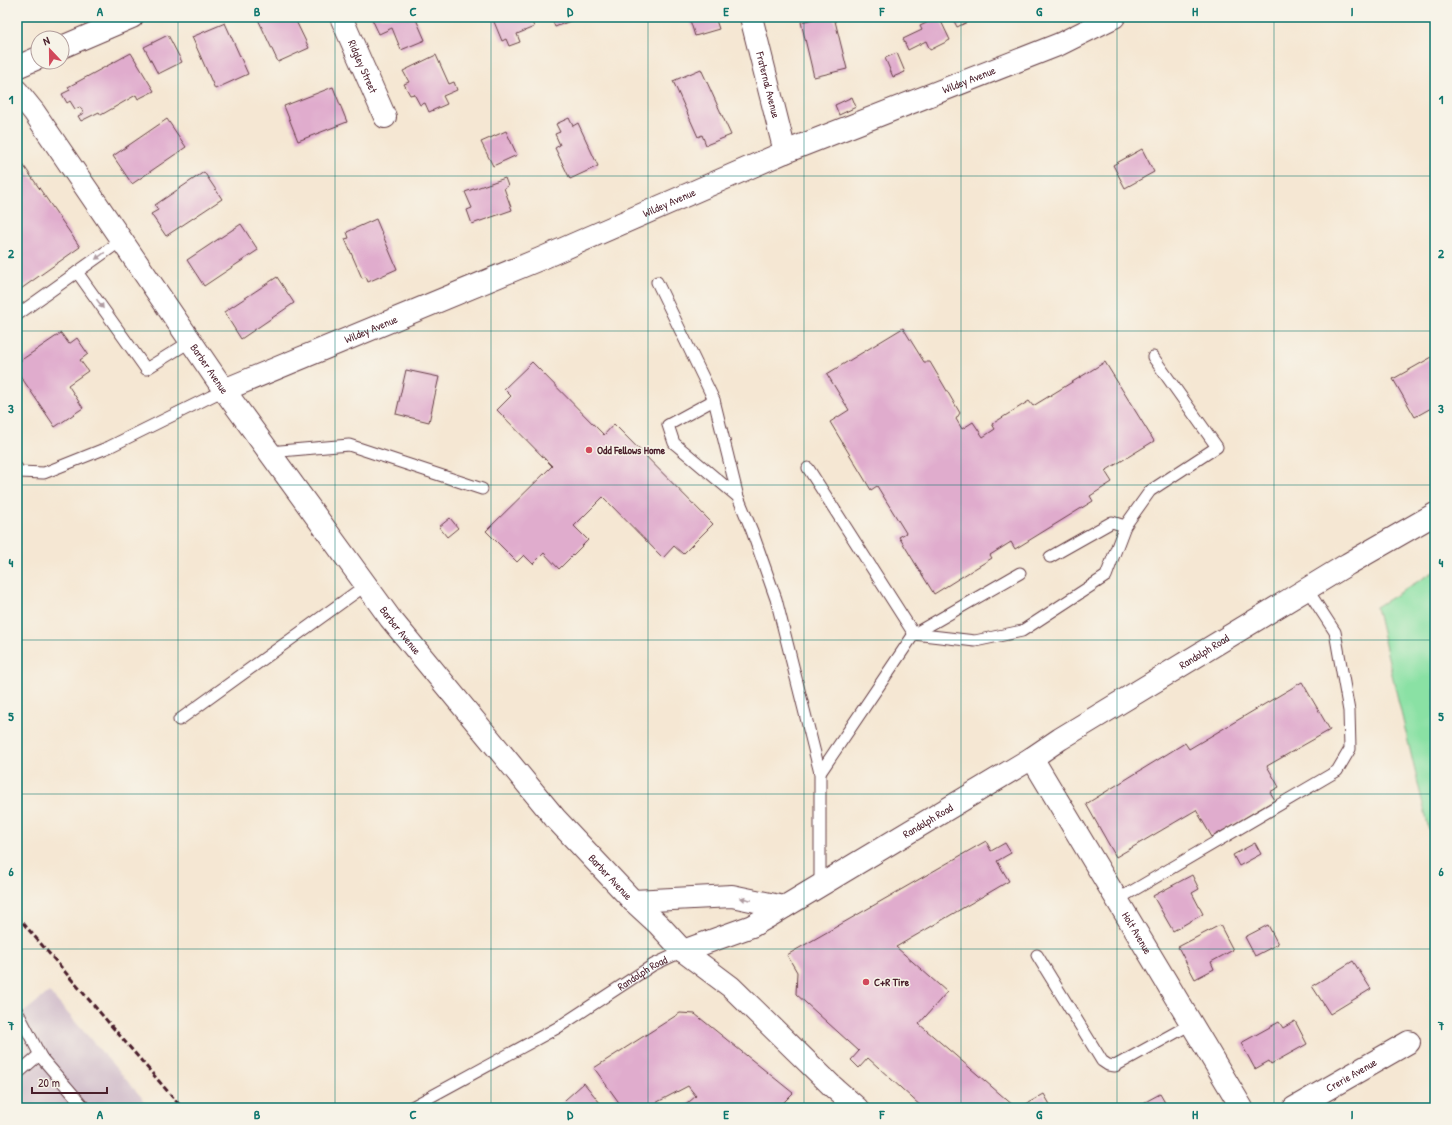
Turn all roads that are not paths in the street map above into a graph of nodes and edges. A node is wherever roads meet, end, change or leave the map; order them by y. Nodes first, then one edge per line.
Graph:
1 (132, 17) edge
2 (341, 17) edge
3 (751, 17) edge
4 (1114, 17) edge
5 (70, 44) edge
6 (30, 61) edge
7 (17, 67) edge
8 (17, 91) edge
9 (385, 117) dead end
10 (785, 152) junction
11 (122, 240) junction
12 (77, 272) junction
13 (657, 282) dead end
14 (17, 315) edge
15 (191, 342) junction
16 (1153, 357) dead end
17 (224, 390) junction
18 (714, 400) junction
19 (269, 452) junction
20 (17, 468) edge
21 (808, 468) dead end
22 (482, 489) dead end
23 (738, 497) junction
24 (1435, 514) edge
25 (1125, 526) junction
26 (1050, 557) dead end
27 (1020, 573) dead end
28 (366, 585) junction
29 (1307, 589) junction
30 (914, 634) junction
31 (179, 720) dead end
32 (1032, 758) junction
33 (820, 773) junction
34 (820, 886) junction
35 (1117, 900) junction
36 (633, 901) junction
37 (784, 907) junction
38 (683, 951) junction
39 (1037, 955) dead end
40 (17, 1011) edge
41 (1191, 1024) junction
42 (1409, 1042) dead end
43 (41, 1057) junction
44 (17, 1074) edge
45 (85, 1108) edge
46 (410, 1108) edge
47 (857, 1108) edge
48 (1242, 1108) edge
49 (1294, 1108) edge

1 - 5 street
2 - 9 street, Ridgley Street
3 - 10 street, Fraternal Avenue
4 - 10 street, Wildey Avenue
6 - 7 street
8 - 11 street, Barber Avenue
10 - 17 street, Wildey Avenue
11 -> 12 lane
11 - 15 street, Barber Avenue
12 - 14 lane
12 -> 15 lane
13 - 18 lane
15 - 17 street, Barber Avenue
16 - 25 lane
17 - 19 street, Barber Avenue
17 - 20 lane
18 - 23 lane
18 - 23 lane
19 - 22 lane
19 - 28 street, Barber Avenue
21 - 30 lane
23 - 33 lane
24 - 29 street, Randolph Road
25 - 26 lane
25 - 30 lane
27 - 30 lane
28 - 31 lane
28 - 36 street, Barber Avenue
29 - 32 street, Randolph Road
29 - 35 lane
30 - 33 lane
32 - 34 street, Randolph Road
32 - 35 street, Holt Avenue
33 - 34 lane
34 - 37 street, Randolph Road
35 - 41 street, Holt Avenue
37 -> 36 street
36 - 38 street, Barber Avenue
37 - 38 street, Randolph Road
38 - 46 lane, Randolph Road
38 - 47 street, Barber Avenue
39 - 41 lane
40 - 43 lane
41 - 48 street, Holt Avenue
42 - 49 street, Crerie Avenue
43 - 44 lane
43 - 45 lane

